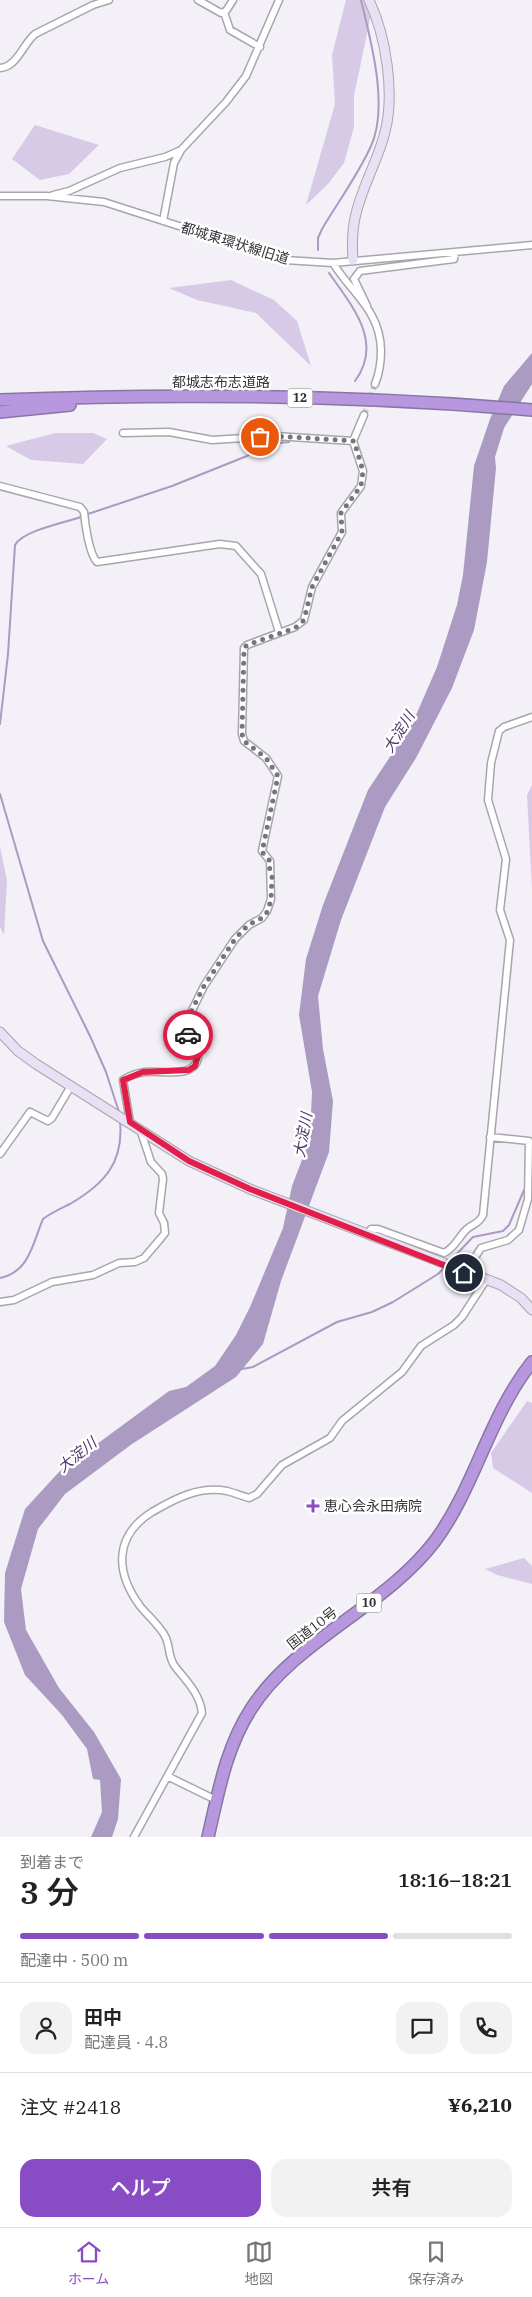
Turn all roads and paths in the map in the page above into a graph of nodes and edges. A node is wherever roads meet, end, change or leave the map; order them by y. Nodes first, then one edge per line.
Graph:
1 (109, 0) edge
2 (198, 0) edge
3 (233, 0) edge
4 (279, 0) edge
5 (369, 0) edge
6 (224, 12) junction
7 (260, 47) junction
8 (0, 68) edge
9 (181, 150) junction
10 (0, 196) edge
11 (47, 196) junction
12 (163, 221) junction
13 (532, 245) edge
14 (455, 252) junction
15 (353, 260) junction
16 (333, 263) junction
17 (367, 306) junction
18 (375, 384) tunnel mouth
19 (0, 395) edge
20 (139, 397) junction
21 (0, 400) edge
22 (532, 410) edge
23 (0, 412) edge
24 (364, 416) tunnel mouth
25 (123, 434) dead end
26 (354, 441) junction
27 (0, 486) edge
28 (279, 632) junction
29 (532, 718) edge
30 (0, 1032) edge
31 (71, 1086) junction
32 (127, 1120) junction
33 (139, 1127) junction
34 (490, 1137) junction
35 (531, 1141) edge
36 (0, 1154) edge
37 (366, 1234) junction
38 (463, 1272) junction
39 (486, 1280) junction
40 (0, 1302) edge
41 (532, 1310) edge
42 (532, 1362) edge
43 (168, 1777) junction
44 (216, 1800) junction
45 (134, 1837) edge
46 (208, 1837) edge

1 - 8 street
2 - 6 street
3 - 6 street
4 - 7 street
5 - 15 street
6 - 7 street
7 - 9 street
9 - 11 street
9 - 12 street
10 - 11 street, 都城東環状線旧道
11 - 12 street, 都城東環状線旧道
12 - 16 street, 都城東環状線旧道
13 - 14 street, 都城東環状線旧道
14 - 15 street, 都城東環状線旧道
14 - 17 street
15 - 16 street, 都城東環状線旧道
16 - 17 street
17 - 18 street
19 - 20 highway
20 - 21 highway, 都城志布志道路 / 12
20 - 22 highway, 都城志布志道路 / 12
20 - 23 highway
24 - 26 street
25 - 26 street
26 - 28 street
27 - 28 street
28 - 32 street
29 - 34 street
30 - 31 street
31 - 32 street
31 - 36 street
32 - 33 street
33 - 37 street
33 - 40 street
34 - 35 street
34 - 37 street
35 - 38 street
37 - 38 street
38 - 39 street
39 - 41 street
39 - 43 street
42 - 44 highway, 国道10号 / 10
43 - 44 street
43 - 45 street
44 - 46 highway, 国道10号 / 10

